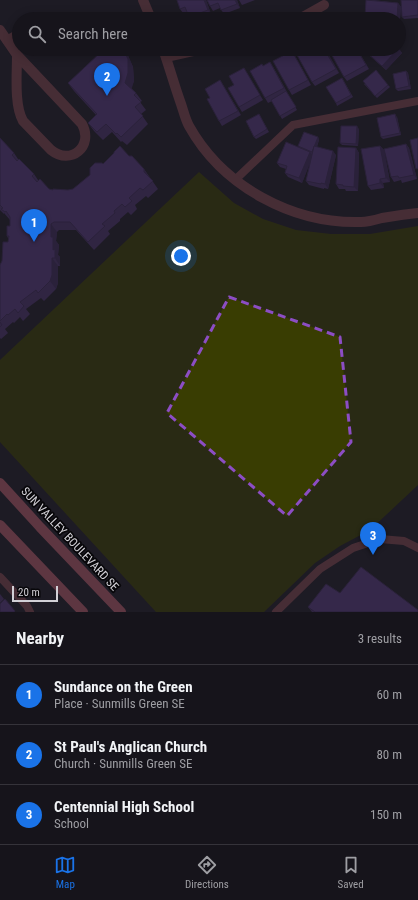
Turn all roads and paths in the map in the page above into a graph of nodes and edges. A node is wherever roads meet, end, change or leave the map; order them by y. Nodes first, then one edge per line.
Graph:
1 (143, 0) edge
2 (324, 5) dead end
3 (148, 12) edge
4 (312, 12) edge
5 (0, 30) edge
6 (12, 37) edge
7 (6, 40) junction
8 (12, 48) edge
9 (17, 56) edge
10 (18, 56) edge
11 (165, 56) edge
12 (418, 101) edge
13 (235, 180) junction
14 (418, 213) edge
15 (0, 483) edge
16 (0, 525) edge
17 (418, 548) edge
18 (0, 577) edge
19 (30, 612) edge
20 (82, 612) edge
21 (121, 612) edge
22 (276, 612) edge

1 - 3 street
2 - 4 street
5 - 7 street
6 - 7 lane
7 - 8 street
9 - 10 street
11 - 13 street
12 - 13 lane
13 - 14 street
15 - 21 main road, SUN VALLEY BOULEVARD SE
16 - 20 main road
17 - 22 lane
18 - 19 lane

